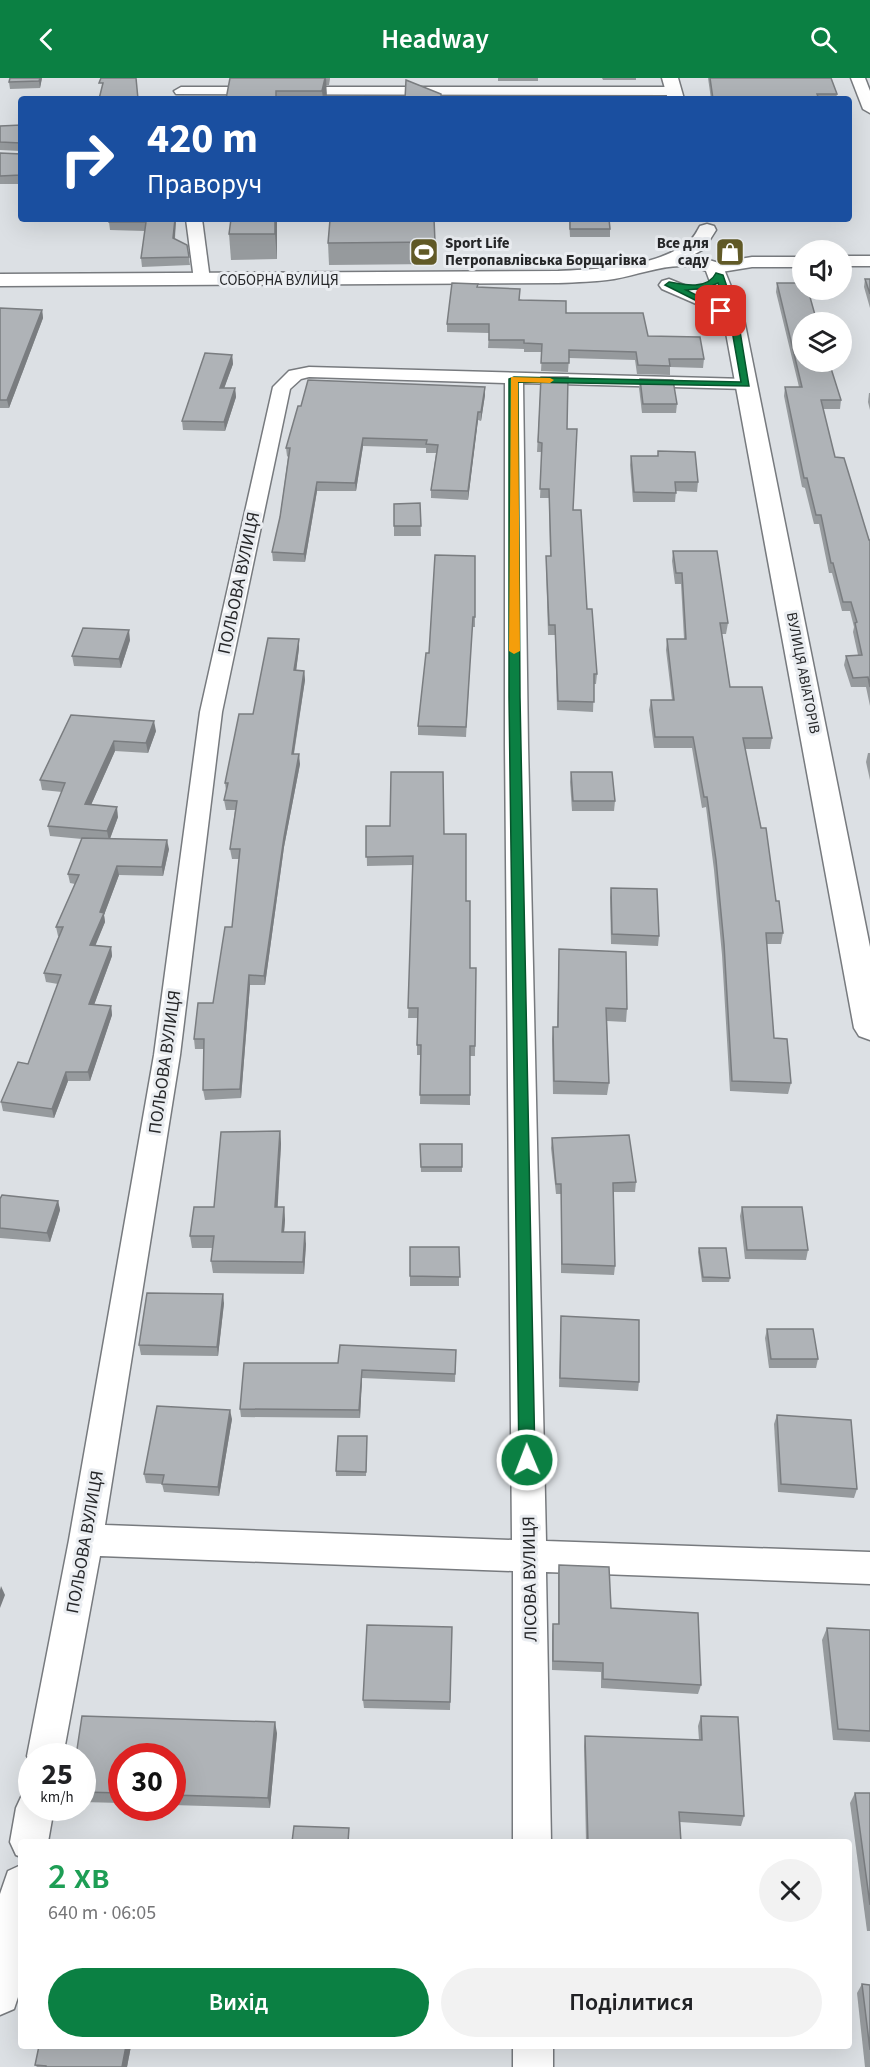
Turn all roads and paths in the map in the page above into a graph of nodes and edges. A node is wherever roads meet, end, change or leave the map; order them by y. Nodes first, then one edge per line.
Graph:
1 (858, 78) edge
2 (182, 89) edge
3 (673, 89) edge
4 (870, 109) edge
5 (194, 222) edge
6 (706, 225) edge
7 (852, 261) edge
8 (870, 261) edge
9 (792, 262) edge
10 (715, 269) junction
11 (665, 273) junction
12 (0, 280) edge
13 (202, 280) junction
14 (734, 319) junction
15 (514, 379) junction
16 (746, 384) junction
17 (870, 1028) edge
18 (86, 1540) junction
19 (531, 1557) junction
20 (870, 1568) edge
21 (47, 1743) edge
22 (33, 1821) edge
23 (30, 1839) edge
24 (532, 1839) edge
25 (18, 1900) edge
26 (0, 1995) edge
27 (533, 2049) edge
28 (533, 2067) edge

1 - 4 street
2 - 3 street
5 - 13 street
6 - 10 main road, ВУЛИЦЯ АВІАТОРІВ
6 - 11 main road
7 - 8 street
9 - 10 street
10 - 11 main road
10 - 11 main road
10 - 14 main road, ВУЛИЦЯ АВІАТОРІВ
11 - 13 main road, СОБОРНА ВУЛИЦЯ
11 - 14 main road
12 - 13 main road, СОБОРНА ВУЛИЦЯ
14 - 16 main road, ВУЛИЦЯ АВІАТОРІВ
15 - 16 street
15 - 18 street, ПОЛЬОВА ВУЛИЦЯ
15 - 19 street, ЛІСОВА ВУЛИЦЯ
16 - 17 main road, ВУЛИЦЯ АВІАТОРІВ
18 - 19 street
18 - 21 street, ПОЛЬОВА ВУЛИЦЯ
19 - 20 street
19 - 24 street, ЛІСОВА ВУЛИЦЯ
22 - 23 street
25 - 26 street
27 - 28 street

